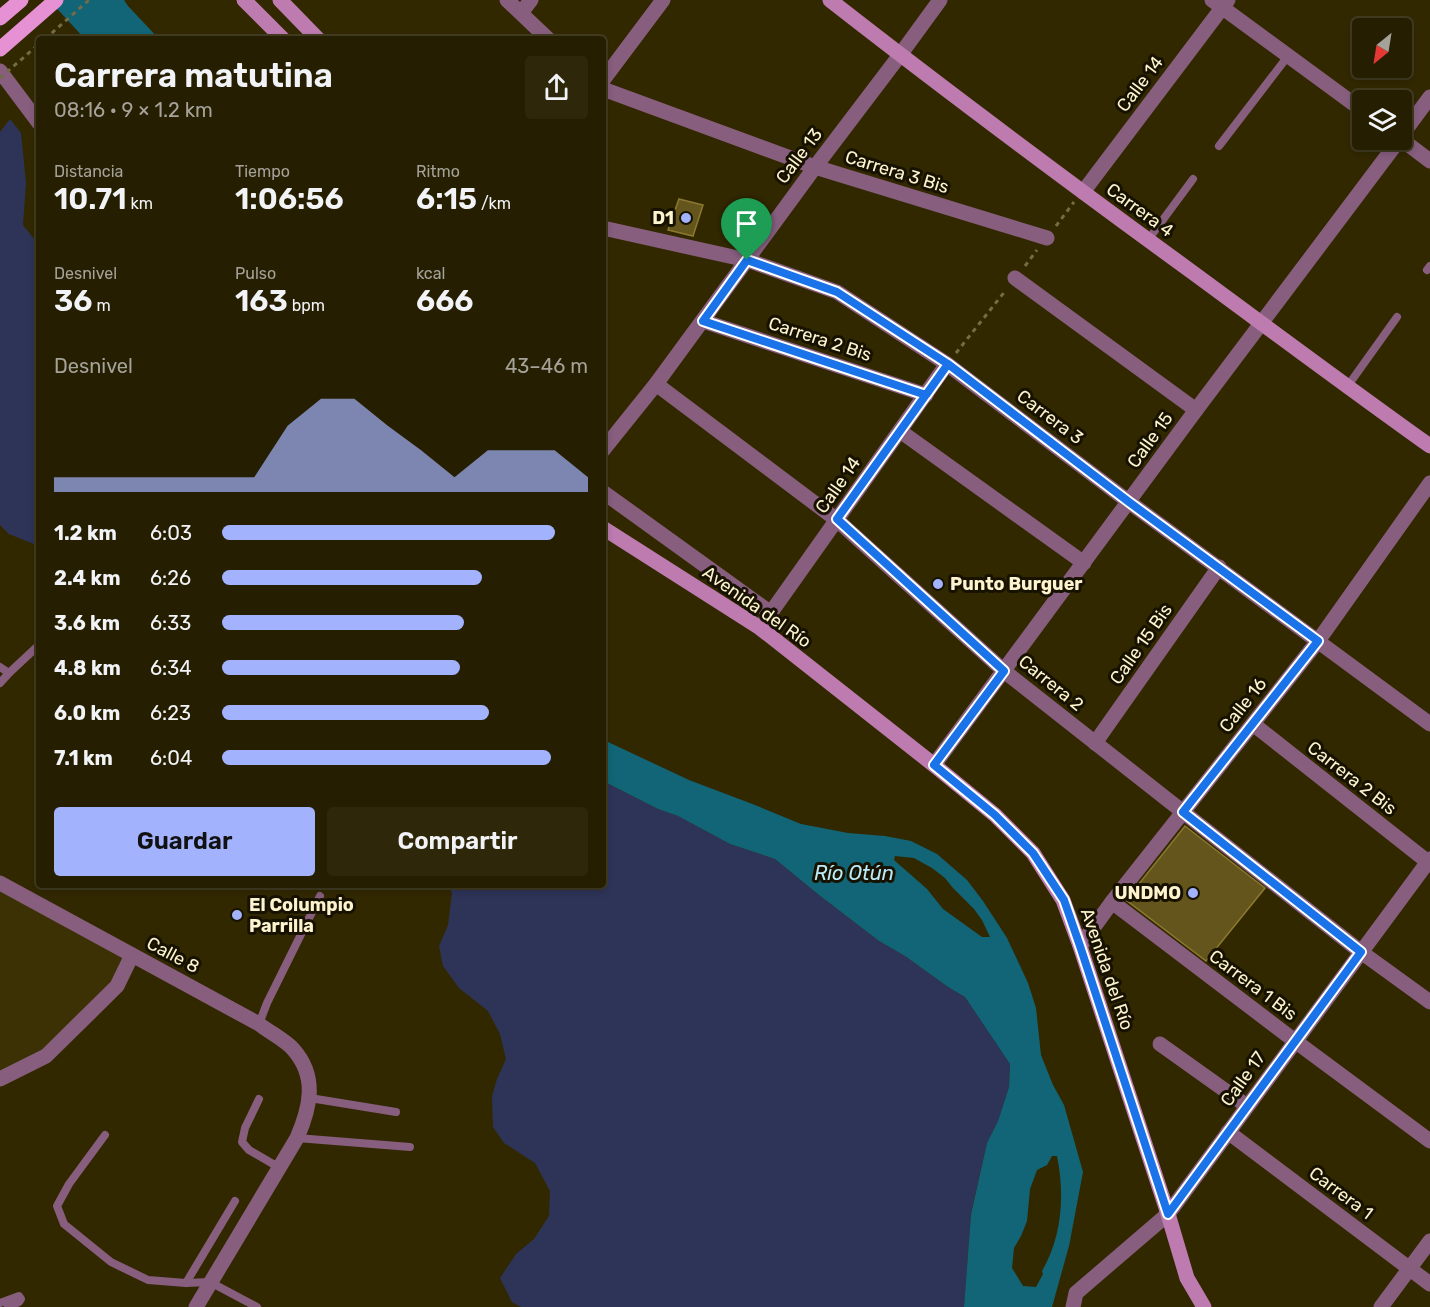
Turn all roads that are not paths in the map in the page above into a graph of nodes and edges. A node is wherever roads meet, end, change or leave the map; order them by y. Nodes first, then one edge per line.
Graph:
1 (21, 0) edge
2 (57, 0) edge
3 (244, 0) edge
4 (280, 0) edge
5 (507, 0) edge
6 (531, 0) edge
7 (663, 0) edge
8 (830, 0) edge
9 (940, 0) edge
10 (1221, 2) edge
11 (521, 14) junction
12 (0, 18) edge
13 (280, 36) edge
14 (315, 36) edge
15 (545, 36) edge
16 (0, 49) edge
17 (900, 55) junction
18 (1288, 56) junction
19 (0, 71) edge
20 (606, 76) edge
21 (606, 90) edge
22 (1430, 97) edge
23 (1352, 103) edge
24 (34, 106) edge
25 (1412, 122) edge
26 (1219, 146) dead end
27 (1412, 147) edge
28 (1391, 150) edge
29 (1430, 161) edge
30 (815, 167) junction
31 (1193, 180) dead end
32 (1083, 192) junction
33 (606, 229) edge
34 (1047, 238) dead end
35 (1148, 240) junction
36 (747, 260) junction
37 (1015, 278) dead end
38 (1397, 317) dead end
39 (703, 321) junction
40 (1262, 323) junction
41 (948, 364) junction
42 (656, 384) junction
43 (1347, 387) junction
44 (926, 395) junction
45 (1196, 410) junction
46 (900, 431) junction
47 (606, 446) edge
48 (1430, 446) edge
49 (1430, 483) edge
50 (606, 494) edge
51 (1129, 502) junction
52 (837, 519) junction
53 (606, 530) edge
54 (1084, 563) junction
55 (1219, 567) junction
56 (771, 613) junction
57 (760, 628) junction
58 (1318, 641) junction
59 (36, 648) edge
60 (0, 667) edge
61 (1004, 671) junction
62 (9, 673) junction
63 (0, 683) edge
64 (1253, 724) junction
65 (1430, 724) edge
66 (1095, 743) junction
67 (934, 765) junction
68 (1183, 812) junction
69 (1429, 860) edge
70 (0, 883) edge
71 (320, 896) dead end
72 (1112, 902) junction
73 (1080, 946) junction
74 (1361, 952) junction
75 (132, 955) junction
76 (1430, 1002) edge
77 (259, 1024) junction
78 (1295, 1041) junction
79 (1160, 1044) dead end
80 (0, 1079) edge
81 (310, 1098) junction
82 (259, 1099) dead end
83 (1247, 1106) junction
84 (396, 1112) dead end
85 (1228, 1132) junction
86 (105, 1135) dead end
87 (297, 1138) junction
88 (1430, 1141) edge
89 (410, 1147) dead end
90 (280, 1168) junction
91 (235, 1201) dead end
92 (1168, 1214) junction
93 (1430, 1241) edge
94 (1409, 1269) junction
95 (210, 1282) junction
96 (186, 1283) junction
97 (1430, 1284) edge
98 (0, 1303) edge
99 (8, 1307) edge
100 (196, 1307) edge
101 (257, 1307) edge
102 (1073, 1307) edge
103 (1204, 1307) edge
104 (1381, 1307) edge

1 - 12 main road
2 - 16 main road
3 - 13 main road
4 - 14 main road
5 - 11 street
6 - 11 street
7 - 20 street
8 - 17 main road, Carrera 4
9 - 17 street, Calle 13
10 - 18 street
10 - 32 street, Calle 14
11 - 15 street
17 - 30 street, Calle 13
17 - 32 main road, Carrera 4
18 - 23 street
18 - 26 lane
19 - 24 street
21 - 30 street, Carrera 3 Bis
22 - 25 street, Calle 15
27 - 29 street
28 - 40 street, Calle 15
30 - 34 street, Carrera 3 Bis
30 - 36 street, Calle 13
31 - 35 lane
32 - 35 main road, Carrera 4
33 - 36 street, Carrera 3
35 - 40 main road, Carrera 4
36 - 39 street, Calle 13
36 - 41 street, Carrera 3
37 - 45 street
38 - 43 lane
39 - 42 street, Calle 13
39 - 44 street, Carrera 2 Bis
40 - 43 main road, Carrera 4
40 - 45 street, Calle 15
41 - 44 street, Calle 14
41 - 51 street, Carrera 3
42 - 47 street, Calle 13
42 - 52 street, Carrera 2
43 - 48 main road, Carrera 4
44 - 46 street, Calle 14
45 - 51 street, Calle 15
46 - 52 street, Calle 14
46 - 54 street
49 - 58 street, Calle 16
50 - 56 street
51 - 54 street, Calle 15
51 - 55 street, Carrera 3
52 - 56 street, Calle 14
52 - 61 street, Carrera 2
53 - 57 main road, Avenida del Río
54 - 61 street, Calle 15
55 - 58 street, Carrera 3
55 - 66 street, Calle 15 Bis
56 - 57 street, Calle 14
57 - 67 main road, Avenida del Río
58 - 64 street, Calle 16
58 - 65 street, Carrera 3
59 - 62 lane
60 - 62 lane
61 - 66 street, Carrera 2
61 - 67 street, Calle 15
62 - 63 lane
64 - 68 street, Calle 16
64 - 69 street, Carrera 2 Bis
66 - 68 street, Carrera 2
67 - 73 main road, Avenida del Río
68 - 72 street, Calle 16
68 - 74 street, Carrera 2
69 - 74 street, Calle 17
70 - 75 street, Calle 8
71 - 77 lane
72 - 73 street, Calle 16
72 - 78 street, Carrera 1 Bis
73 - 92 main road, Avenida del Río
74 - 76 street, Carrera 2
74 - 78 street, Calle 17
75 - 77 street, Calle 8
75 - 80 street
77 - 81 street, Calle 8
78 - 83 street, Calle 17
78 - 88 street, Carrera 1 Bis
79 - 83 street
81 - 84 lane
81 - 87 street
82 - 90 lane
83 - 85 street, Calle 17
85 - 92 street, Calle 17
85 - 94 street, Carrera 1
86 - 96 lane
87 - 89 lane
87 - 90 street
90 - 95 street
91 - 96 lane
92 - 102 street, Calle 17
92 - 103 main road, Avenida del Río
93 - 94 street
94 - 97 street, Carrera 1
94 - 104 street
95 - 96 lane
95 - 100 street
95 - 101 lane
98 - 99 lane

